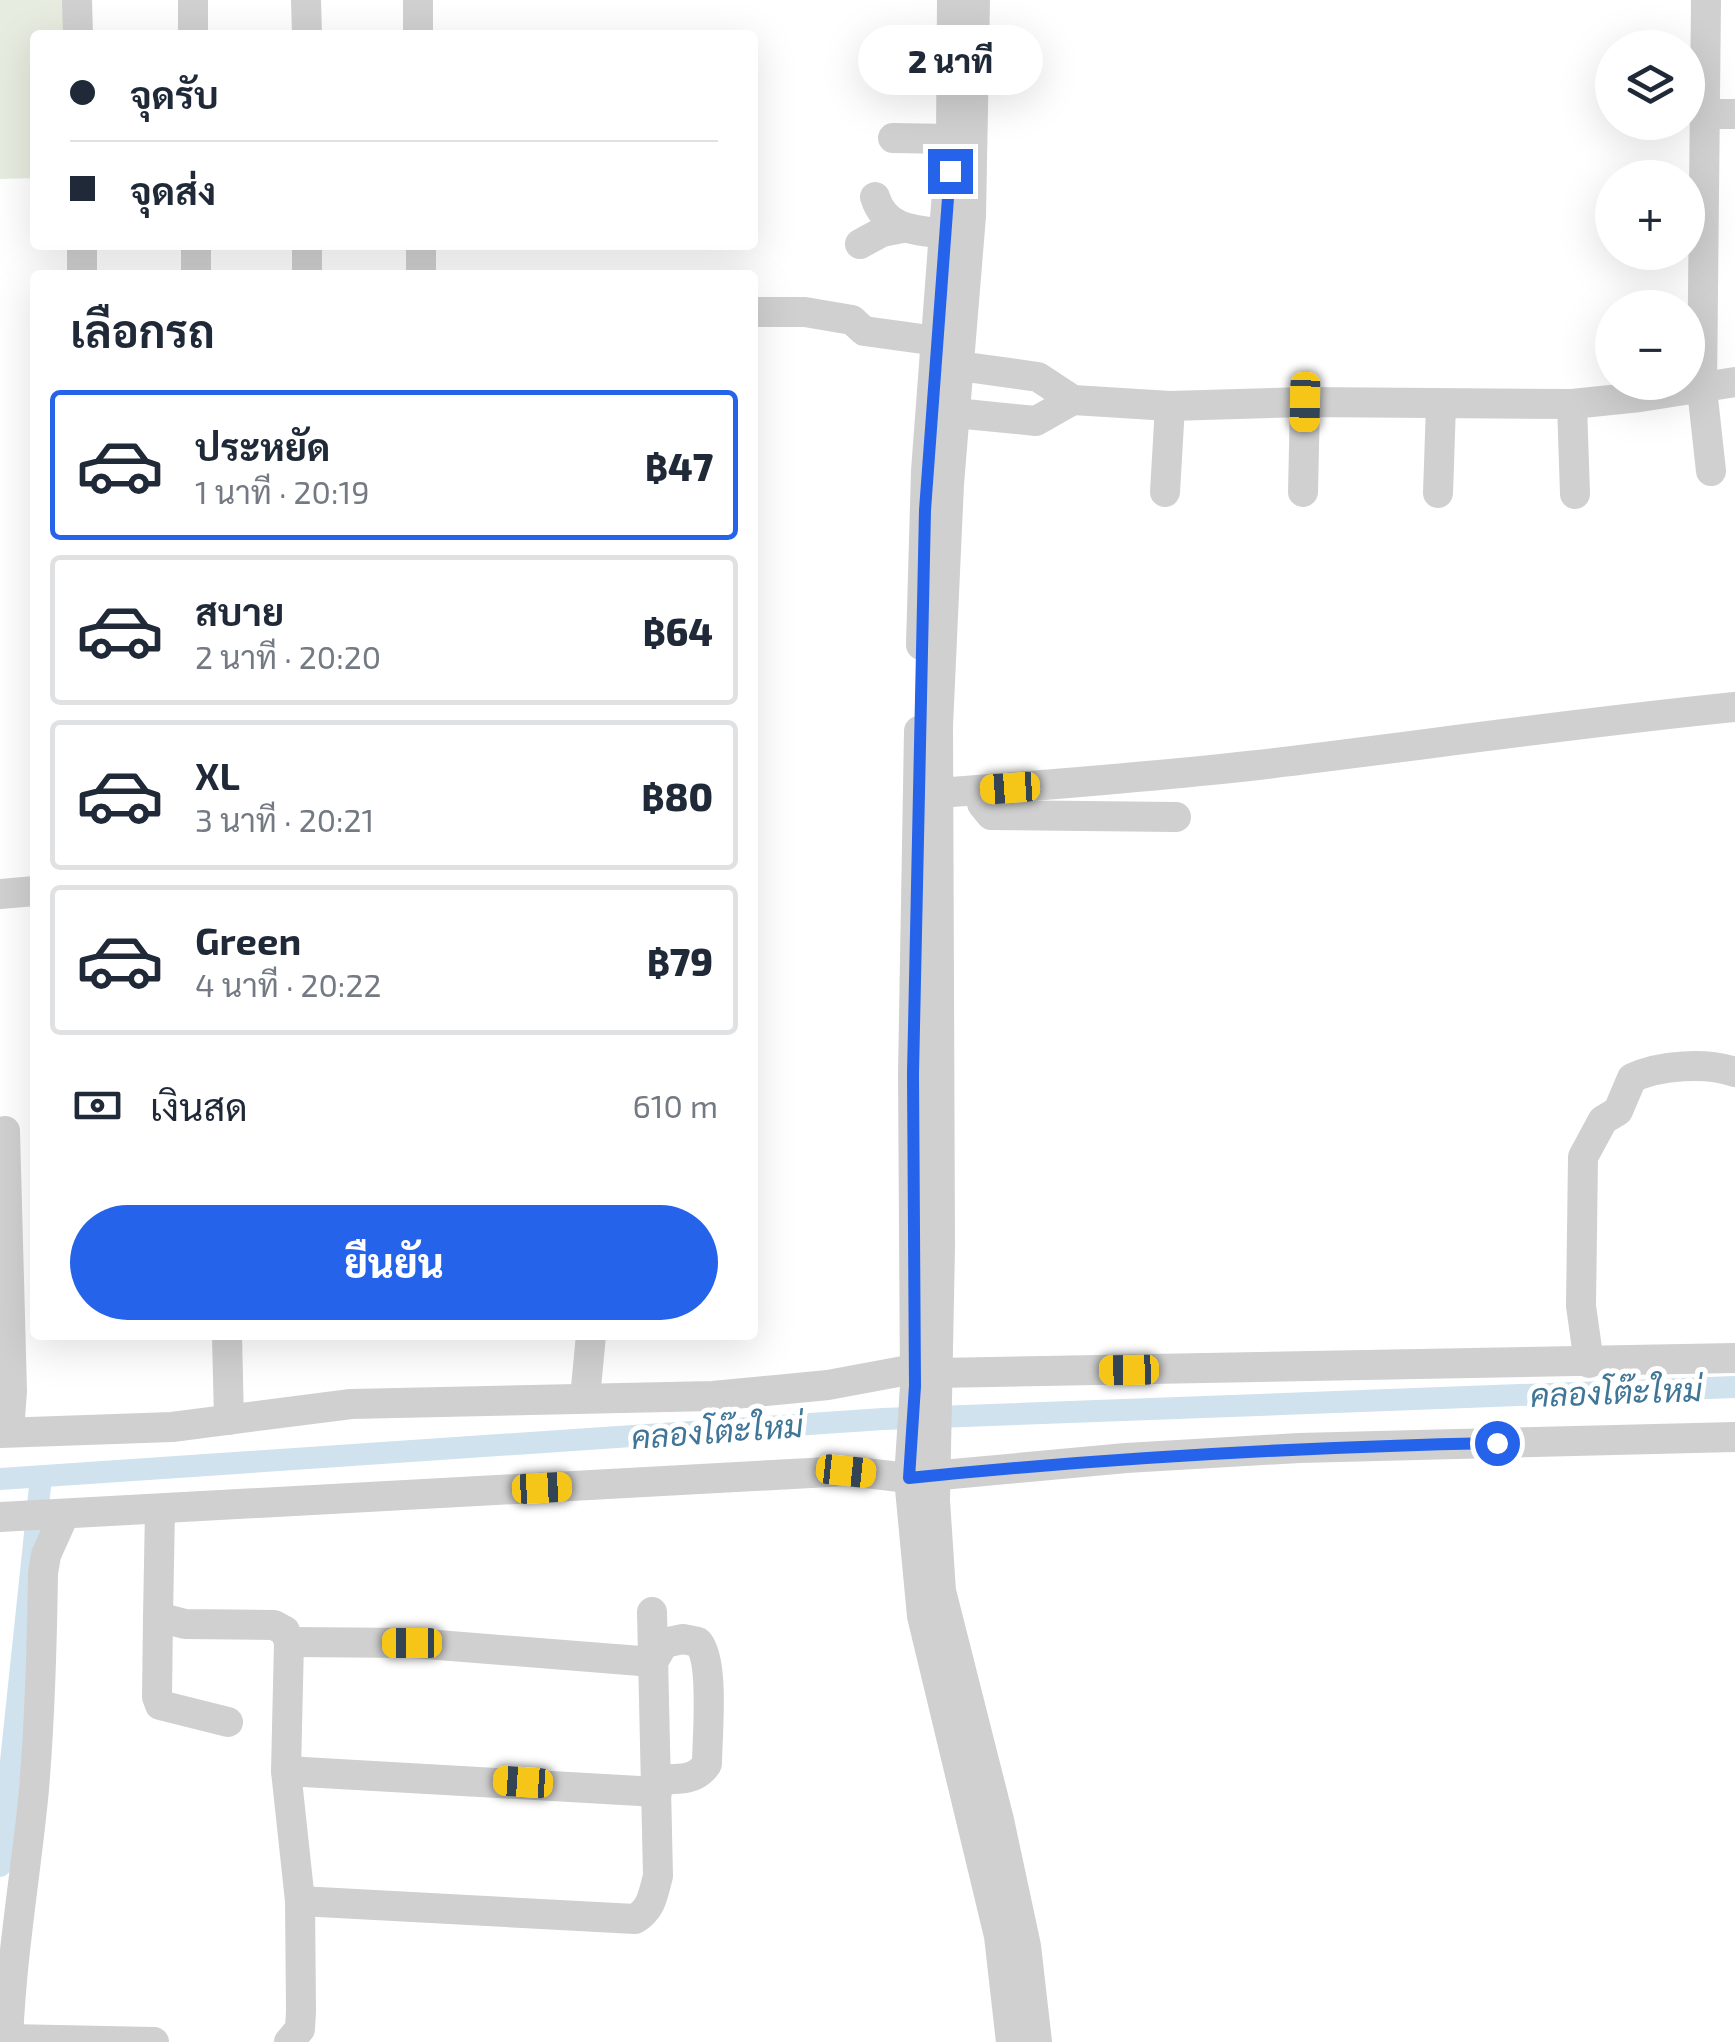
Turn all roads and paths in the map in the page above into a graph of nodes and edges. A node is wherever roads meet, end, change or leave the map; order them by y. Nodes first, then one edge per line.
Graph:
1 (77, 0) edge
2 (193, 0) edge
3 (306, 0) edge
4 (418, 0) edge
5 (952, 0) edge
6 (975, 0) edge
7 (1706, 0) edge
8 (78, 30) edge
9 (193, 30) edge
10 (306, 30) edge
11 (418, 30) edge
12 (1705, 57) edge
13 (1705, 114) edge
14 (1735, 114) edge
15 (893, 138) dead end
16 (951, 139) junction
17 (1704, 140) edge
18 (875, 196) dead end
19 (902, 228) junction
20 (946, 234) junction
21 (860, 244) dead end
22 (1703, 290) edge
23 (758, 312) edge
24 (937, 341) junction
25 (959, 366) junction
26 (1735, 382) edge
27 (1705, 387) edge
28 (1073, 400) junction
29 (1604, 400) edge
30 (1703, 400) edge
31 (1305, 402) junction
32 (1572, 404) junction
33 (1441, 405) junction
34 (1170, 406) junction
35 (955, 413) junction
36 (1711, 471) dead end
37 (1166, 492) dead end
38 (1303, 492) dead end
39 (1438, 493) dead end
40 (1574, 494) dead end
41 (1735, 707) edge
42 (980, 790) junction
43 (939, 792) junction
44 (1176, 817) dead end
45 (30, 891) edge
46 (0, 894) edge
47 (1735, 1072) edge
48 (5, 1131) dead end
49 (227, 1340) edge
50 (590, 1340) edge
51 (1735, 1358) edge
52 (1589, 1363) junction
53 (926, 1376) junction
54 (586, 1398) junction
55 (228, 1420) junction
56 (4, 1432) edge
57 (1735, 1437) edge
58 (923, 1469) junction
59 (160, 1509) junction
60 (56, 1516) junction
61 (5, 1517) edge
62 (652, 1612) dead end
63 (158, 1617) junction
64 (290, 1642) junction
65 (653, 1662) junction
66 (228, 1722) dead end
67 (286, 1771) junction
68 (657, 1786) junction
69 (300, 1901) junction
70 (8, 2041) edge
71 (154, 2042) edge
72 (289, 2042) edge
73 (1011, 2042) edge
74 (1037, 2042) edge

1 - 8 street
2 - 9 street
3 - 10 street
4 - 11 street
5 - 16 street
6 - 25 street
7 - 12 street
13 - 14 street
15 - 16 street
16 - 20 street
17 - 22 street
18 - 19 street
19 - 20 street
19 - 21 street
20 - 24 street
23 - 24 street
24 - 53 street
25 - 28 street
25 - 35 street
26 - 27 street
28 - 34 street
28 - 35 street
29 - 32 street
30 - 36 street
31 - 33 street
31 - 34 street
31 - 38 street
32 - 33 street
32 - 40 street
33 - 39 street
34 - 37 street
35 - 43 street
41 - 42 street
42 - 43 street
42 - 44 street
43 - 53 street
45 - 46 street
47 - 52 street
48 - 56 street
49 - 55 street
50 - 54 street
51 - 52 street
52 - 53 street
53 - 54 street
53 - 58 street
54 - 55 street
55 - 56 street
57 - 58 street
58 - 59 street
58 - 73 street
58 - 74 street
59 - 60 street
59 - 63 street
60 - 61 street
60 - 70 street
62 - 65 street
63 - 64 street
63 - 66 street
64 - 65 street
64 - 67 street
65 - 68 street
65 - 68 street
67 - 68 street
67 - 69 street
68 - 69 street
69 - 72 street
70 - 71 street

